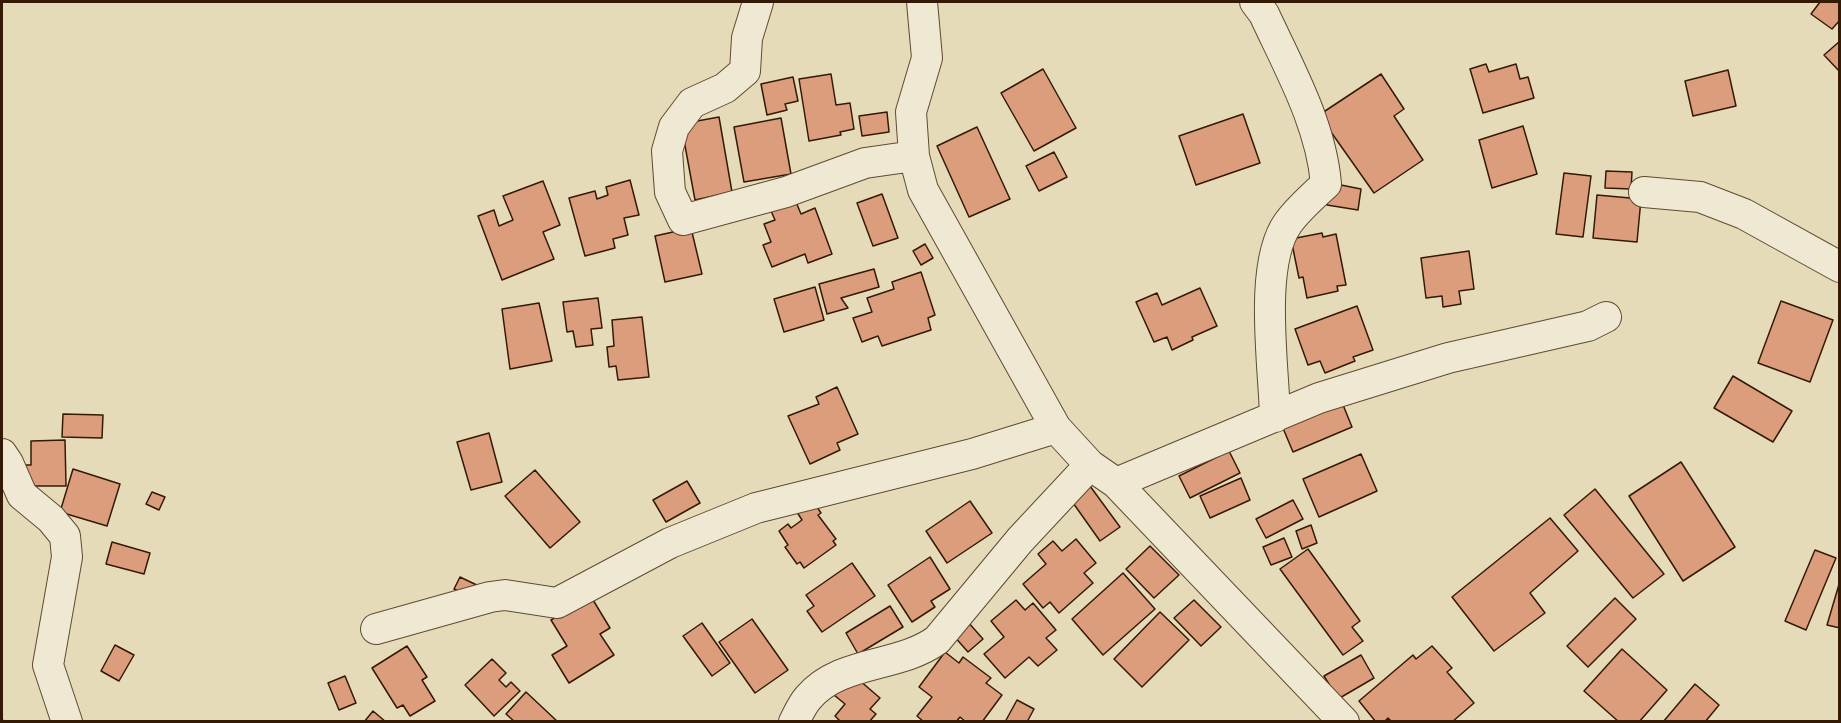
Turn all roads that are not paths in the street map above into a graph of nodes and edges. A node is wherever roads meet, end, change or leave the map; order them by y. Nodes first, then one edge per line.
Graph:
1 (758, 2) edge
2 (922, 2) edge
3 (1255, 2) edge
4 (914, 156) junction
5 (1644, 192) dead end
6 (1839, 267) edge
7 (1605, 317) dead end
8 (1275, 417) junction
9 (1056, 428) junction
10 (2, 454) edge
11 (1090, 465) junction
12 (1116, 483) junction
13 (376, 629) dead end
14 (67, 722) edge
15 (794, 722) edge
16 (1344, 722) edge

1 - 4 street
2 - 4 street
3 - 8 street
4 - 9 street
5 - 6 street
7 - 8 street
8 - 12 street
9 - 11 street
9 - 13 street
10 - 14 street
11 - 12 street
11 - 15 street
12 - 16 street

